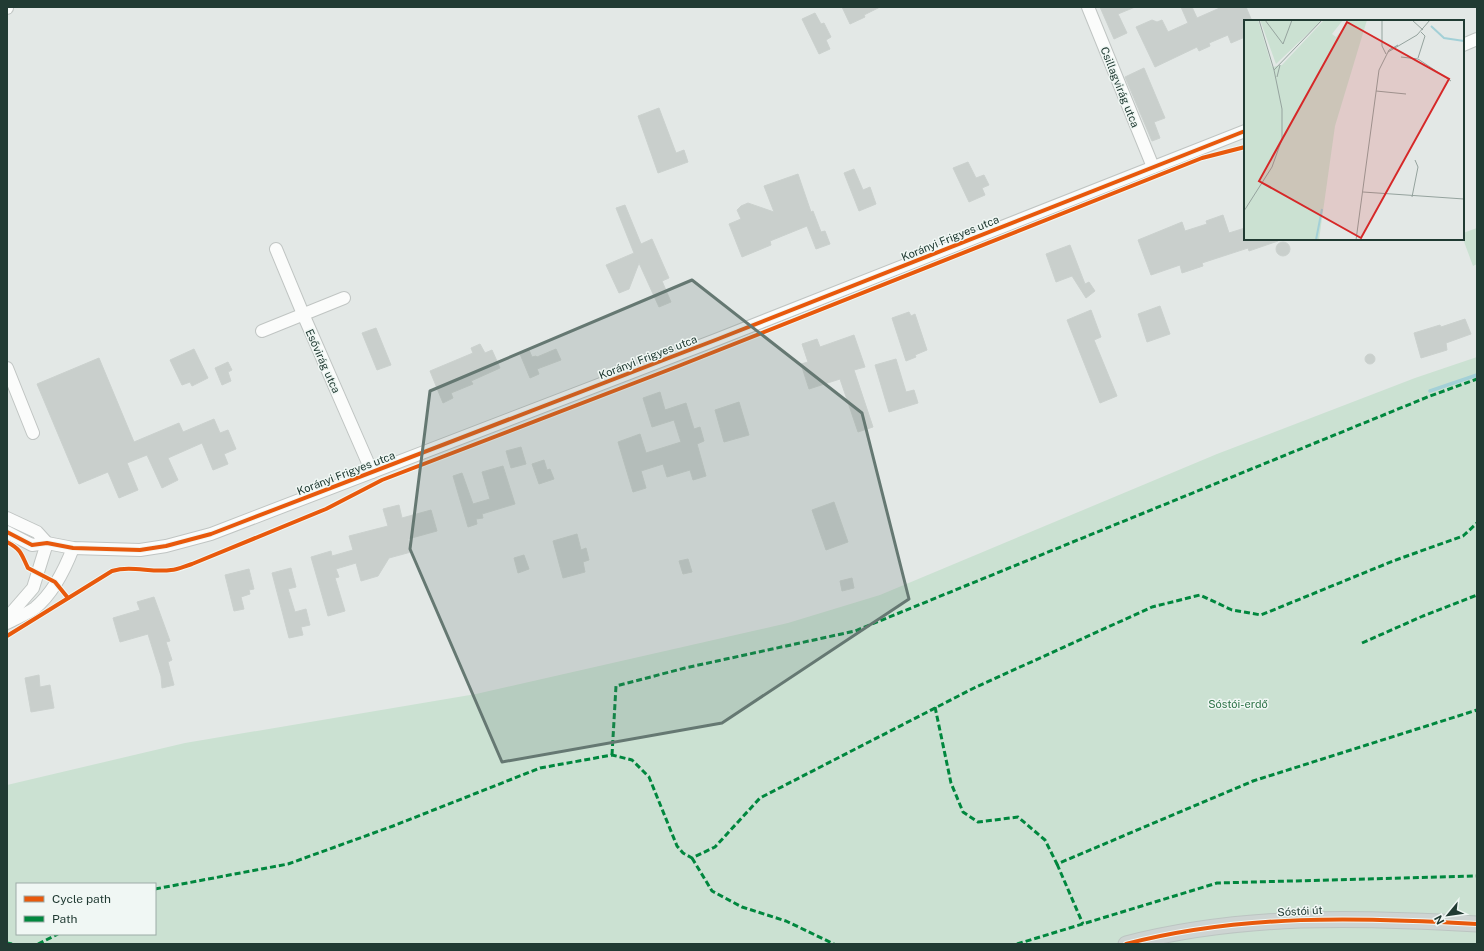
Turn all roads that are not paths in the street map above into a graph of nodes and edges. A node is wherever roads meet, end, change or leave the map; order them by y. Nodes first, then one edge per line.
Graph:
1 (1088, 7) edge
2 (1477, 39) edge
3 (1464, 45) edge
4 (1244, 131) edge
5 (1153, 167) junction
6 (276, 249) dead end
7 (344, 298) dead end
8 (303, 314) junction
9 (262, 331) dead end
10 (7, 368) edge
11 (33, 433) dead end
12 (372, 472) junction
13 (7, 518) edge
14 (7, 532) edge
15 (47, 543) junction
16 (73, 548) junction
17 (7, 618) edge
18 (7, 623) edge
19 (1477, 924) edge
20 (1126, 944) edge

1 - 5 street, Csillagvirág utca
2 - 3 street
4 - 5 street, Korányi Frigyes utca
5 - 12 street, Korányi Frigyes utca
6 - 8 street, Esővirág utca
7 - 8 street
8 - 9 street
8 - 12 street, Esővirág utca
10 - 11 street
12 - 16 street, Korányi Frigyes utca
13 - 15 street
14 - 15 street, Korányi Frigyes utca
15 - 16 street, Korányi Frigyes utca
15 - 17 street
16 - 18 street
19 - 20 main road, Sóstói út

